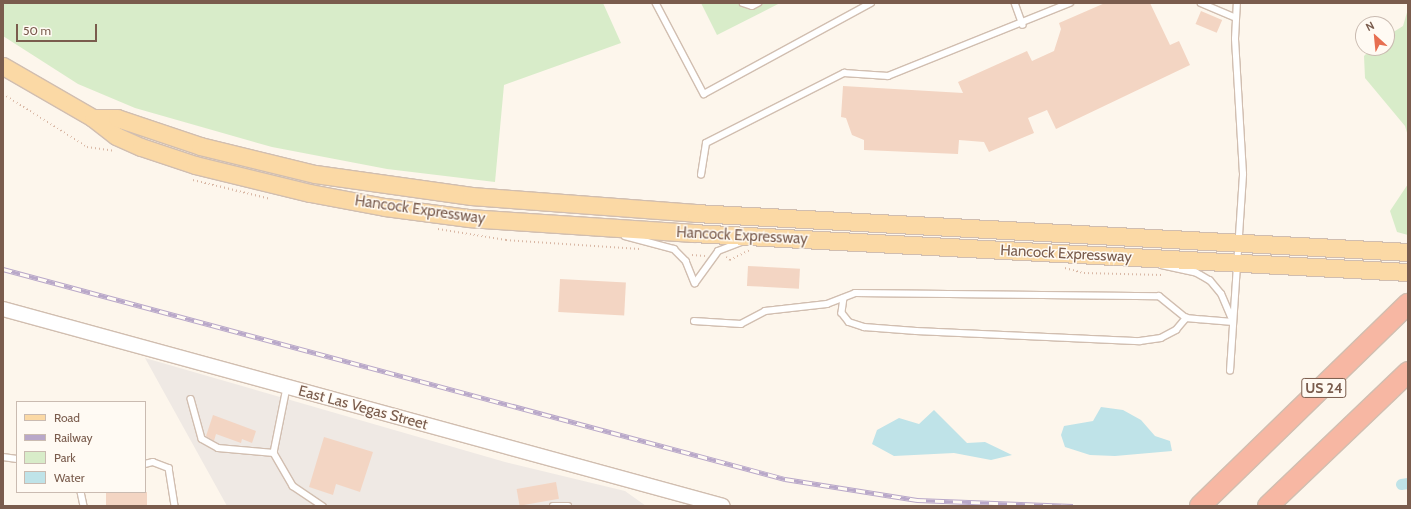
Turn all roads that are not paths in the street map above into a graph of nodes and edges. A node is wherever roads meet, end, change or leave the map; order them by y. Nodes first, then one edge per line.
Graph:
1 (656, 3) edge
2 (742, 3) edge
3 (758, 3) edge
4 (871, 3) edge
5 (1015, 3) edge
6 (1070, 3) edge
7 (1201, 3) edge
8 (1237, 3) edge
9 (1236, 18) junction
10 (1023, 25) junction
11 (3, 66) edge
12 (93, 118) junction
13 (701, 175) dead end
14 (566, 224) junction
15 (774, 238) junction
16 (1238, 242) junction
17 (1408, 252) edge
18 (1088, 255) junction
19 (1237, 262) junction
20 (1408, 272) edge
21 (844, 298) junction
22 (1408, 304) edge
23 (3, 309) edge
24 (1186, 318) junction
25 (694, 321) dead end
26 (1233, 322) junction
27 (1230, 372) dead end
28 (1408, 372) edge
29 (287, 388) junction
30 (191, 399) dead end
31 (274, 453) junction
32 (3, 457) edge
33 (16, 460) edge
34 (146, 464) edge
35 (81, 493) edge
36 (84, 506) edge
37 (175, 506) edge
38 (323, 506) edge
39 (553, 506) edge
40 (568, 506) edge
41 (723, 506) edge
42 (1200, 506) edge
43 (1268, 506) edge

1 - 4 lane
2 - 3 lane
5 - 10 lane
6 - 10 lane
7 - 9 lane
8 - 9 lane
9 - 16 lane
10 - 13 lane
11 - 12 main road, Hancock Expressway
12 - 14 main road, Hancock Expressway
12 - 16 main road, Hancock Expressway
14 - 15 main road, Hancock Expressway
14 - 15 lane
15 - 18 main road, Hancock Expressway
16 - 17 main road, Hancock Expressway
16 - 19 lane
18 - 19 main road, Hancock Expressway
18 - 26 lane
19 - 20 main road, Hancock Expressway
19 - 26 lane
21 - 24 lane
21 - 24 lane
21 - 25 lane
22 - 42 highway, US 24
23 - 29 street, East Las Vegas Street
24 - 26 lane
26 - 27 lane
28 - 43 highway
29 - 31 lane
29 - 41 street, East Las Vegas Street
30 - 31 lane
31 - 38 lane
32 - 33 lane
34 - 37 lane
35 - 36 lane
39 - 40 lane

